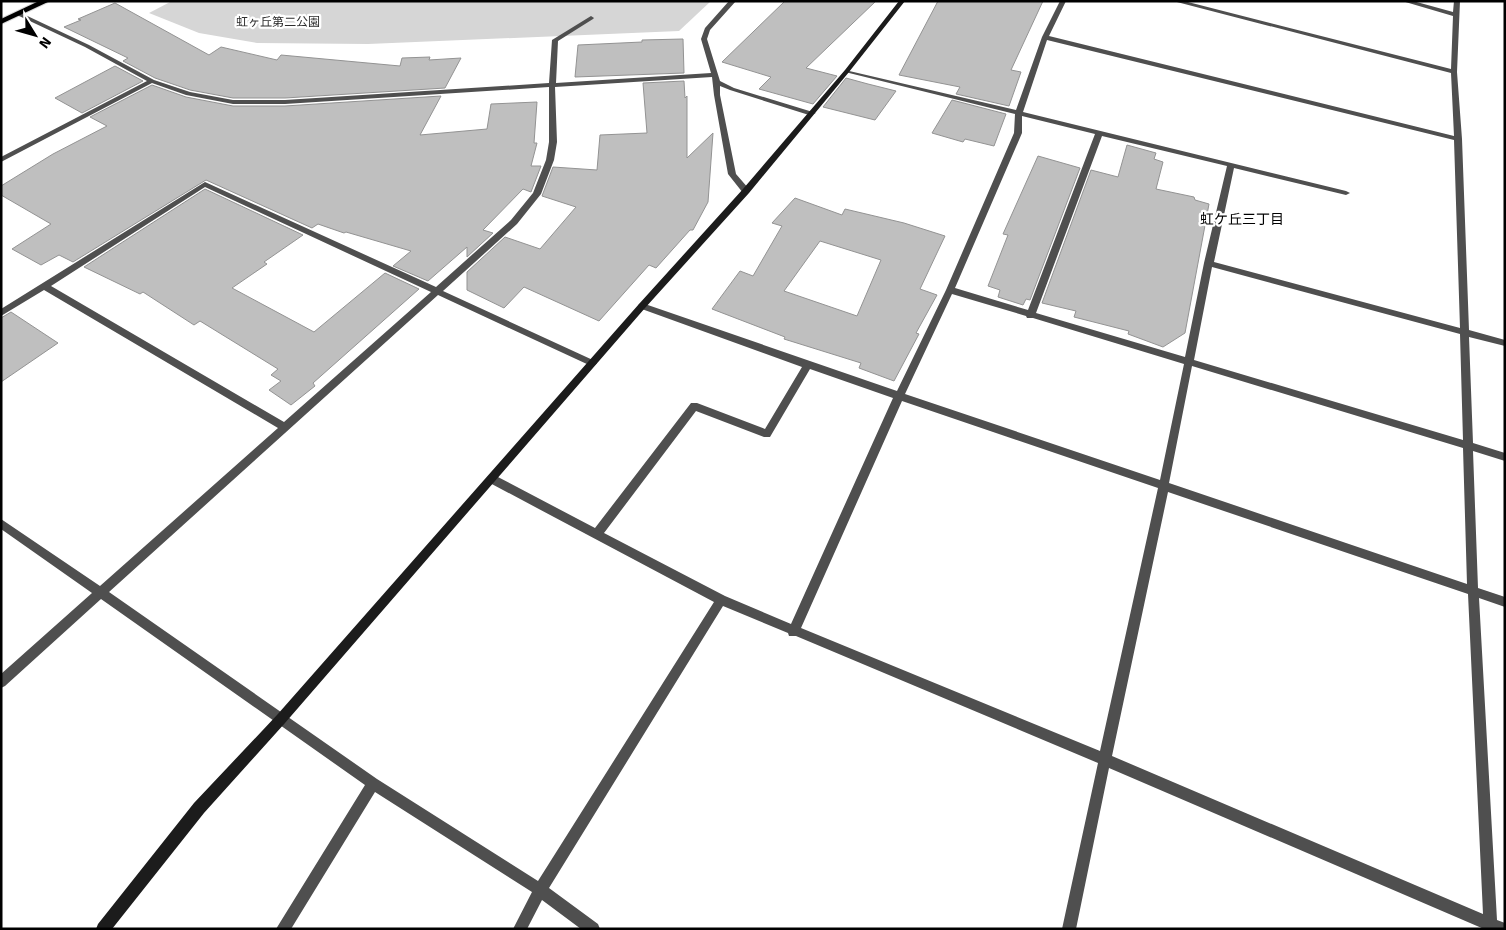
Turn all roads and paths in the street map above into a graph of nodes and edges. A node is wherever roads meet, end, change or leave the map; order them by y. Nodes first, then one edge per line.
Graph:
1 (46, 1) edge
2 (733, 1) edge
3 (902, 1) edge
4 (1063, 1) edge
5 (1176, 1) edge
6 (1405, 1) edge
7 (1457, 1) edge
8 (19, 14) junction
9 (1456, 15) junction
10 (591, 18) dead end
11 (1, 22) edge
12 (1045, 37) junction
13 (847, 71) junction
14 (1454, 72) junction
15 (715, 78) junction
16 (152, 81) junction
17 (552, 86) junction
18 (1019, 112) junction
19 (812, 113) junction
20 (1099, 134) junction
21 (1458, 139) junction
22 (1, 160) edge
23 (1231, 165) junction
24 (746, 191) junction
25 (1346, 193) dead end
26 (1208, 263) junction
27 (45, 286) junction
28 (950, 290) junction
29 (438, 291) junction
30 (642, 306) junction
31 (1, 314) edge
32 (1030, 316) junction
33 (1464, 332) junction
34 (1505, 343) edge
35 (1188, 362) junction
36 (592, 363) junction
37 (808, 366) junction
38 (899, 396) junction
39 (285, 427) junction
40 (1468, 445) junction
41 (1505, 456) edge
42 (492, 479) junction
43 (1164, 485) junction
44 (1, 524) edge
45 (598, 533) junction
46 (1473, 591) junction
47 (102, 593) junction
48 (721, 600) junction
49 (1505, 602) edge
50 (793, 632) junction
51 (1, 682) edge
52 (281, 719) junction
53 (1104, 759) junction
54 (373, 783) junction
55 (540, 890) junction
56 (1495, 927) edge
57 (103, 929) edge
58 (283, 929) edge
59 (520, 929) edge
60 (593, 929) edge
61 (1069, 929) edge

1 - 8 main road
2 - 15 street
3 - 13 street
4 - 12 street
5 - 14 street
6 - 9 street
7 - 9 street
8 - 11 main road
8 - 16 street
9 - 14 street
10 - 17 street
12 - 18 street
12 - 21 street
13 - 18 street
13 - 19 street
14 - 21 street
15 - 17 street
15 - 19 street
15 - 24 street
16 - 17 street
16 - 22 street
17 - 29 street
18 - 20 street
18 - 28 street
19 - 24 street
20 - 23 street
20 - 32 street
21 - 33 street
23 - 25 street
23 - 26 street
24 - 30 street
26 - 33 street
26 - 35 street
27 - 29 street
27 - 31 street
27 - 39 street
28 - 32 street
28 - 38 street
29 - 36 street
29 - 39 street
30 - 36 street
30 - 37 street
32 - 35 street
33 - 34 street
33 - 40 street
35 - 40 street
35 - 43 street
36 - 42 street
37 - 38 street
37 - 45 street
38 - 43 street
38 - 50 street
39 - 47 street
40 - 41 street
40 - 46 street
42 - 45 street
42 - 52 street
43 - 46 street
43 - 53 street
44 - 47 street
45 - 48 street
46 - 49 street
46 - 56 street
47 - 51 street
47 - 52 street
48 - 50 street
48 - 55 street
50 - 53 street
52 - 54 street
52 - 57 street
53 - 56 street
53 - 61 street
54 - 55 street
54 - 58 street
55 - 59 street
55 - 60 street

